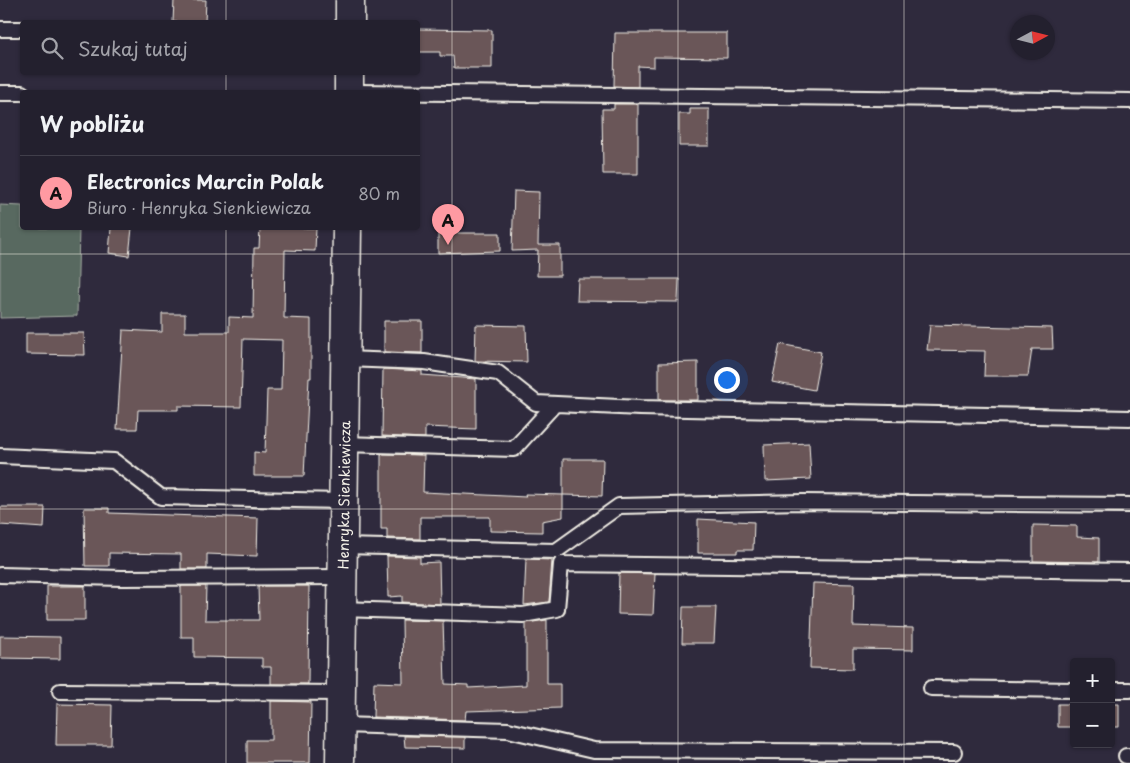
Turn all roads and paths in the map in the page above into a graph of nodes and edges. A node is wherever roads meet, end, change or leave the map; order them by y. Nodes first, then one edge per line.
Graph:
1 (350, 0) edge
2 (350, 20) edge
3 (0, 29) edge
4 (20, 30) edge
5 (349, 75) edge
6 (349, 90) edge
7 (0, 93) edge
8 (420, 93) edge
9 (20, 94) edge
10 (1130, 101) edge
11 (347, 230) edge
12 (345, 359) junction
13 (555, 404) junction
14 (1130, 418) edge
15 (343, 444) junction
16 (0, 456) edge
17 (342, 501) junction
18 (1130, 505) edge
19 (342, 546) junction
20 (1130, 570) edge
21 (0, 575) edge
22 (342, 577) junction
23 (341, 609) junction
24 (931, 688) dead end
25 (1070, 690) edge
26 (1115, 690) edge
27 (1130, 690) edge
28 (60, 691) dead end
29 (340, 693) junction
30 (340, 725) junction
31 (954, 752) dead end
32 (340, 763) edge

1 - 2 street
3 - 4 lane
5 - 6 street
7 - 9 lane
8 - 10 lane
11 - 12 street, Henryka Sienkiewicza
12 - 13 lane
12 - 15 street, Henryka Sienkiewicza
13 - 14 lane
13 - 15 lane
15 - 17 street, Henryka Sienkiewicza
16 - 17 lane
17 - 19 street, Henryka Sienkiewicza
18 - 19 lane
19 - 22 street, Henryka Sienkiewicza
20 - 23 lane
21 - 22 lane
22 - 23 street, Henryka Sienkiewicza
23 - 29 street, Henryka Sienkiewicza
24 - 25 lane
26 - 27 lane
28 - 29 lane
29 - 30 street, Henryka Sienkiewicza
30 - 31 lane
30 - 32 street, Henryka Sienkiewicza

